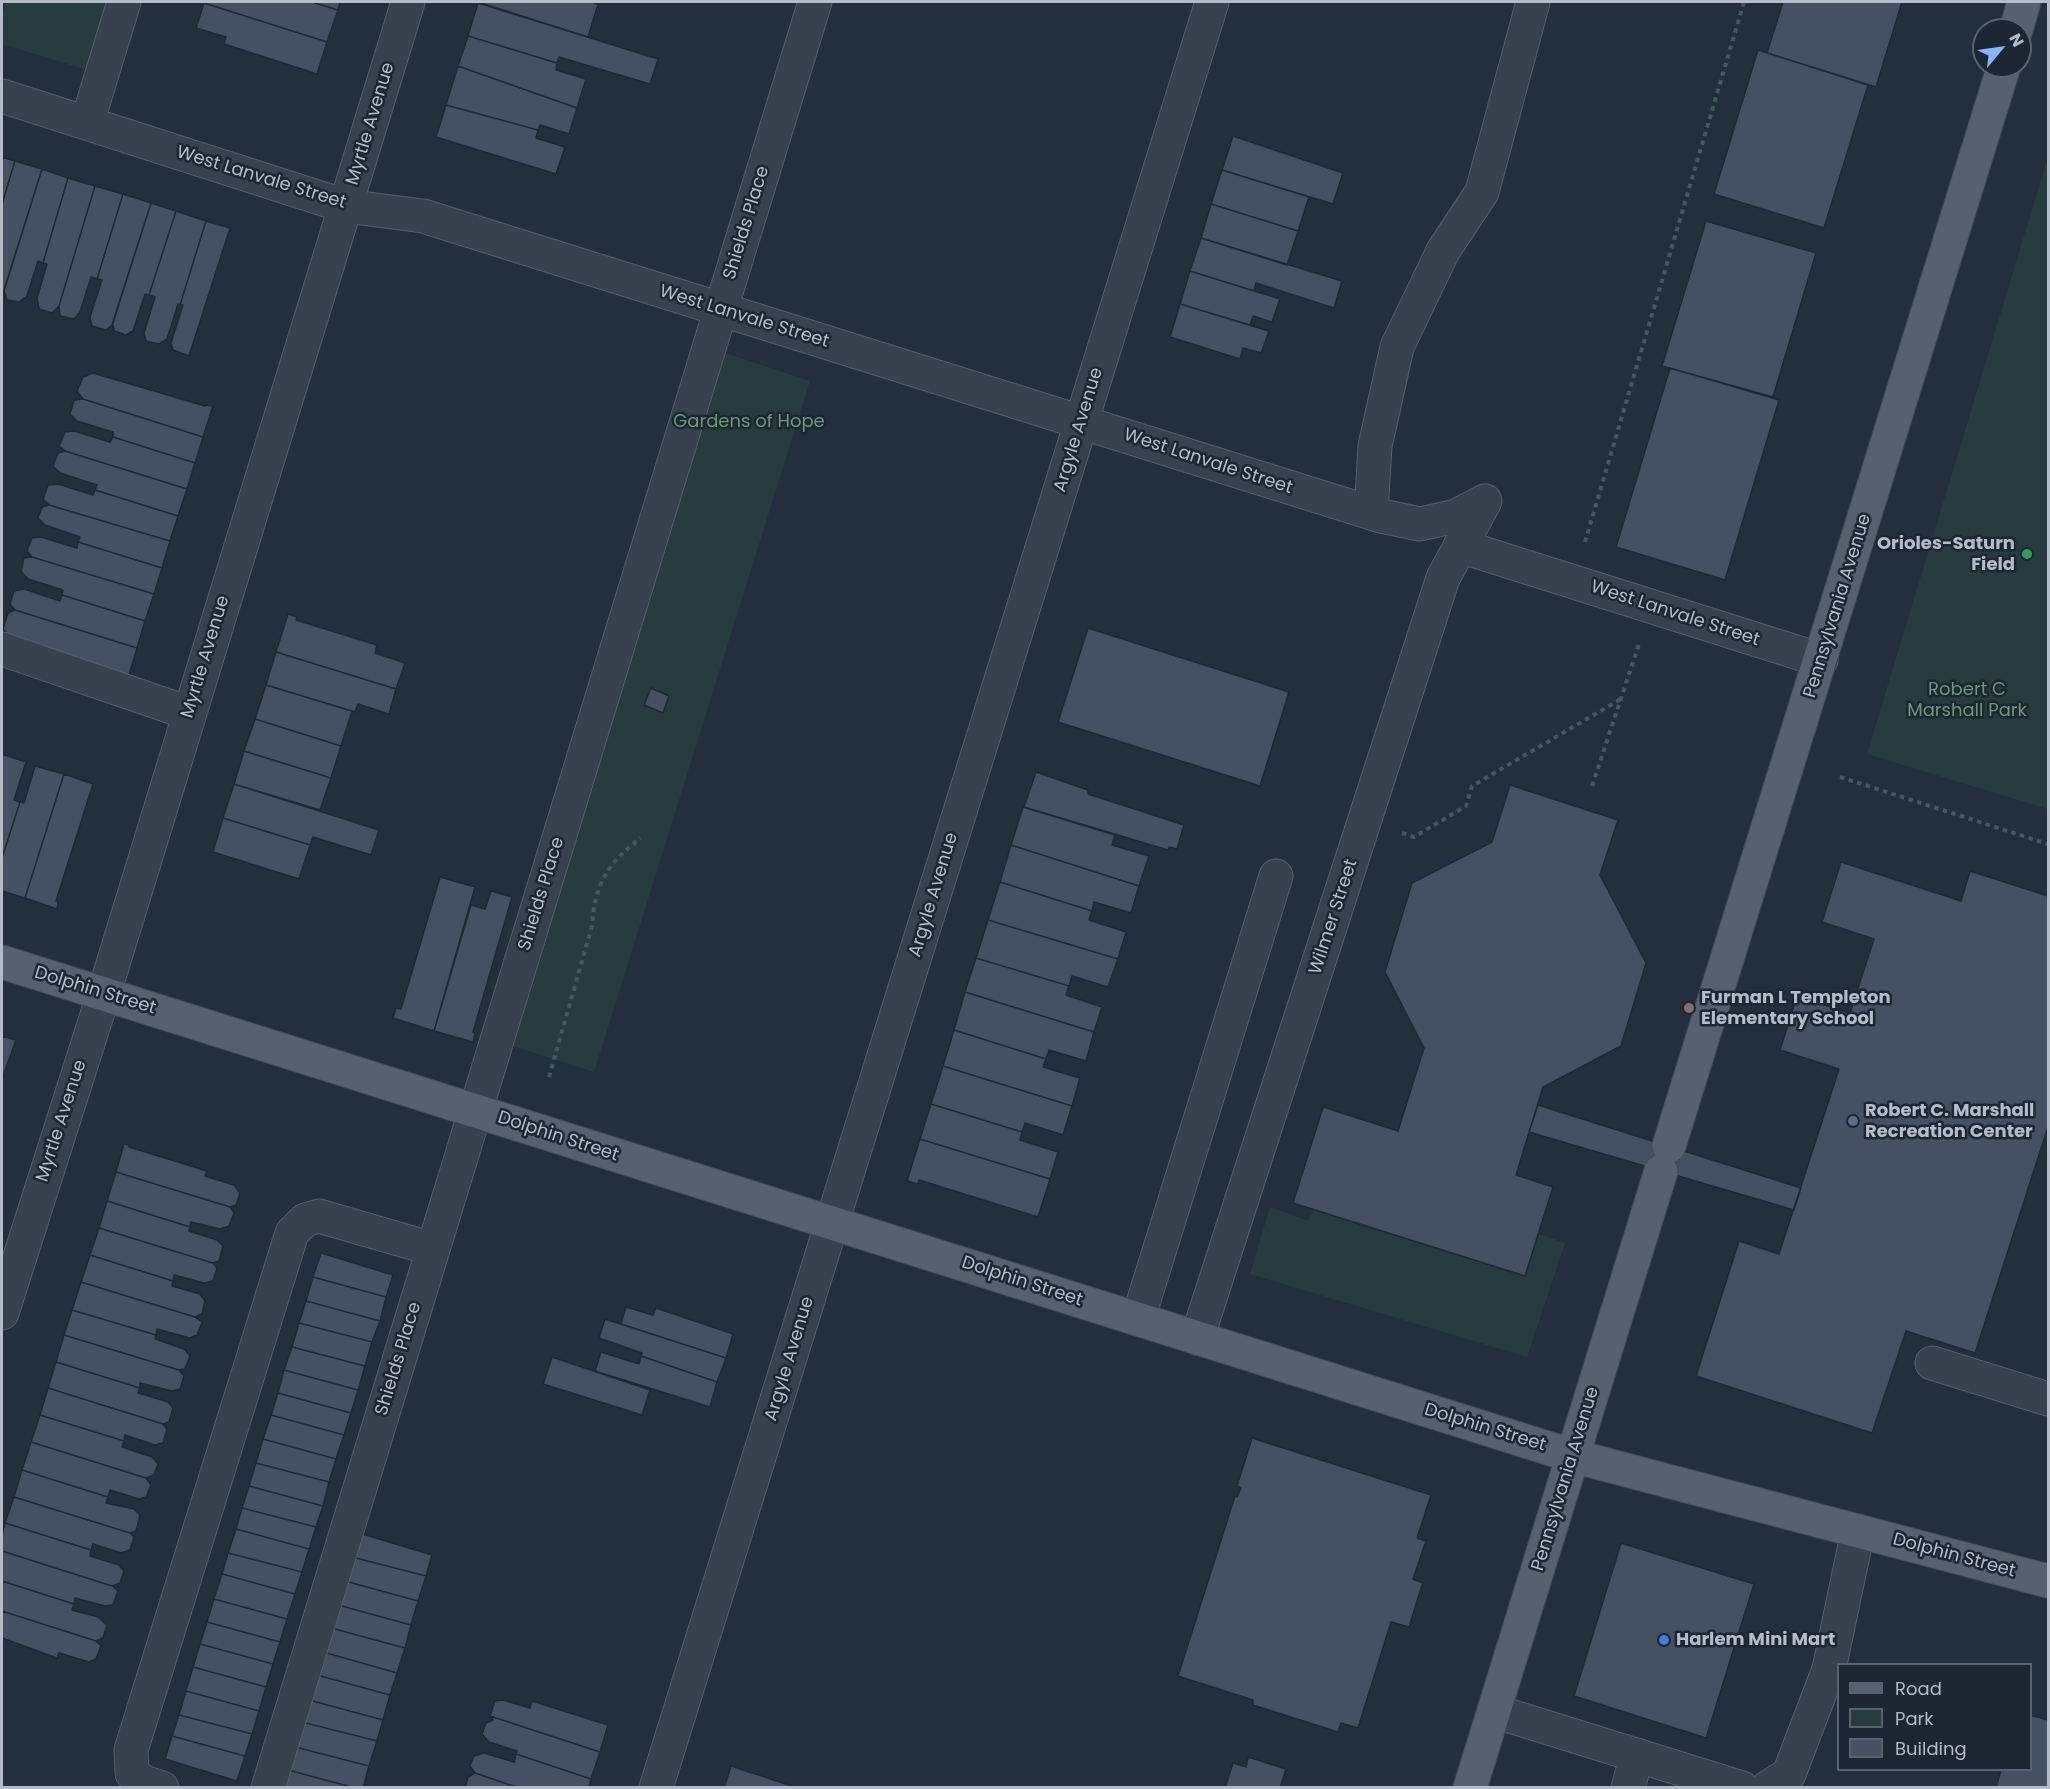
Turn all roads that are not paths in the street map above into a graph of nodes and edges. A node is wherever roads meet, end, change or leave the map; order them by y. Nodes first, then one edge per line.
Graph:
1 (124, 2) edge
2 (408, 2) edge
3 (815, 2) edge
4 (1212, 2) edge
5 (1533, 2) edge
6 (2024, 2) edge
7 (2019, 18) edge
8 (2000, 78) edge
9 (2, 96) edge
10 (87, 123) junction
11 (345, 206) junction
12 (721, 310) junction
13 (1081, 422) junction
14 (1485, 501) joint
15 (1371, 513) junction
16 (1460, 546) junction
17 (2, 649) edge
18 (1821, 660) junction
19 (189, 713) junction
20 (1276, 876) dead end
21 (2, 962) edge
22 (104, 993) junction
23 (476, 1111) junction
24 (832, 1223) junction
25 (14, 1228) edge
26 (433, 1249) junction
27 (2, 1313) edge
28 (1138, 1319) junction
29 (1197, 1338) junction
30 (1932, 1363) dead end
31 (2049, 1399) edge
32 (1573, 1456) junction
33 (1858, 1531) junction
34 (2049, 1581) edge
35 (1494, 1711) junction
36 (1637, 1755) junction
37 (162, 1788) edge
38 (268, 1788) edge
39 (656, 1788) edge
40 (1470, 1788) edge
41 (1628, 1788) edge
42 (1742, 1788) edge
43 (1767, 1788) edge

1 - 10 street
2 - 11 street, Myrtle Avenue
3 - 12 street, Shields Place
4 - 13 street, Argyle Avenue
5 - 15 street
6 - 7 main road
8 - 18 main road, Pennsylvania Avenue
9 - 10 street, West Lanvale Street
10 - 11 street, West Lanvale Street
11 - 12 street, West Lanvale Street
11 - 19 street, Myrtle Avenue
12 - 13 street, West Lanvale Street
12 - 23 street, Shields Place
13 - 15 street, West Lanvale Street
13 - 24 street, Argyle Avenue
14 - 15 street, West Lanvale Street
14 - 16 street, Wilmer Street
16 - 18 street, West Lanvale Street
16 - 29 street, Wilmer Street
17 - 19 street
18 - 32 main road, Pennsylvania Avenue
19 - 22 street, Myrtle Avenue
20 - 28 street
21 - 22 main road, Dolphin Street
22 - 23 main road, Dolphin Street
22 - 25 street, Myrtle Avenue
23 - 24 main road, Dolphin Street
23 - 26 street, Shields Place
24 - 28 main road, Dolphin Street
24 - 39 street, Argyle Avenue
25 - 27 street, Myrtle Avenue
26 - 37 street
26 - 38 street, Shields Place
28 - 29 main road, Dolphin Street
29 - 32 main road, Dolphin Street
30 - 31 street
32 - 33 main road, Dolphin Street
32 - 35 main road, Pennsylvania Avenue
33 - 34 main road, Dolphin Street
33 - 43 street
35 - 36 street
35 - 40 main road, Pennsylvania Avenue
36 - 41 street
36 - 42 street

